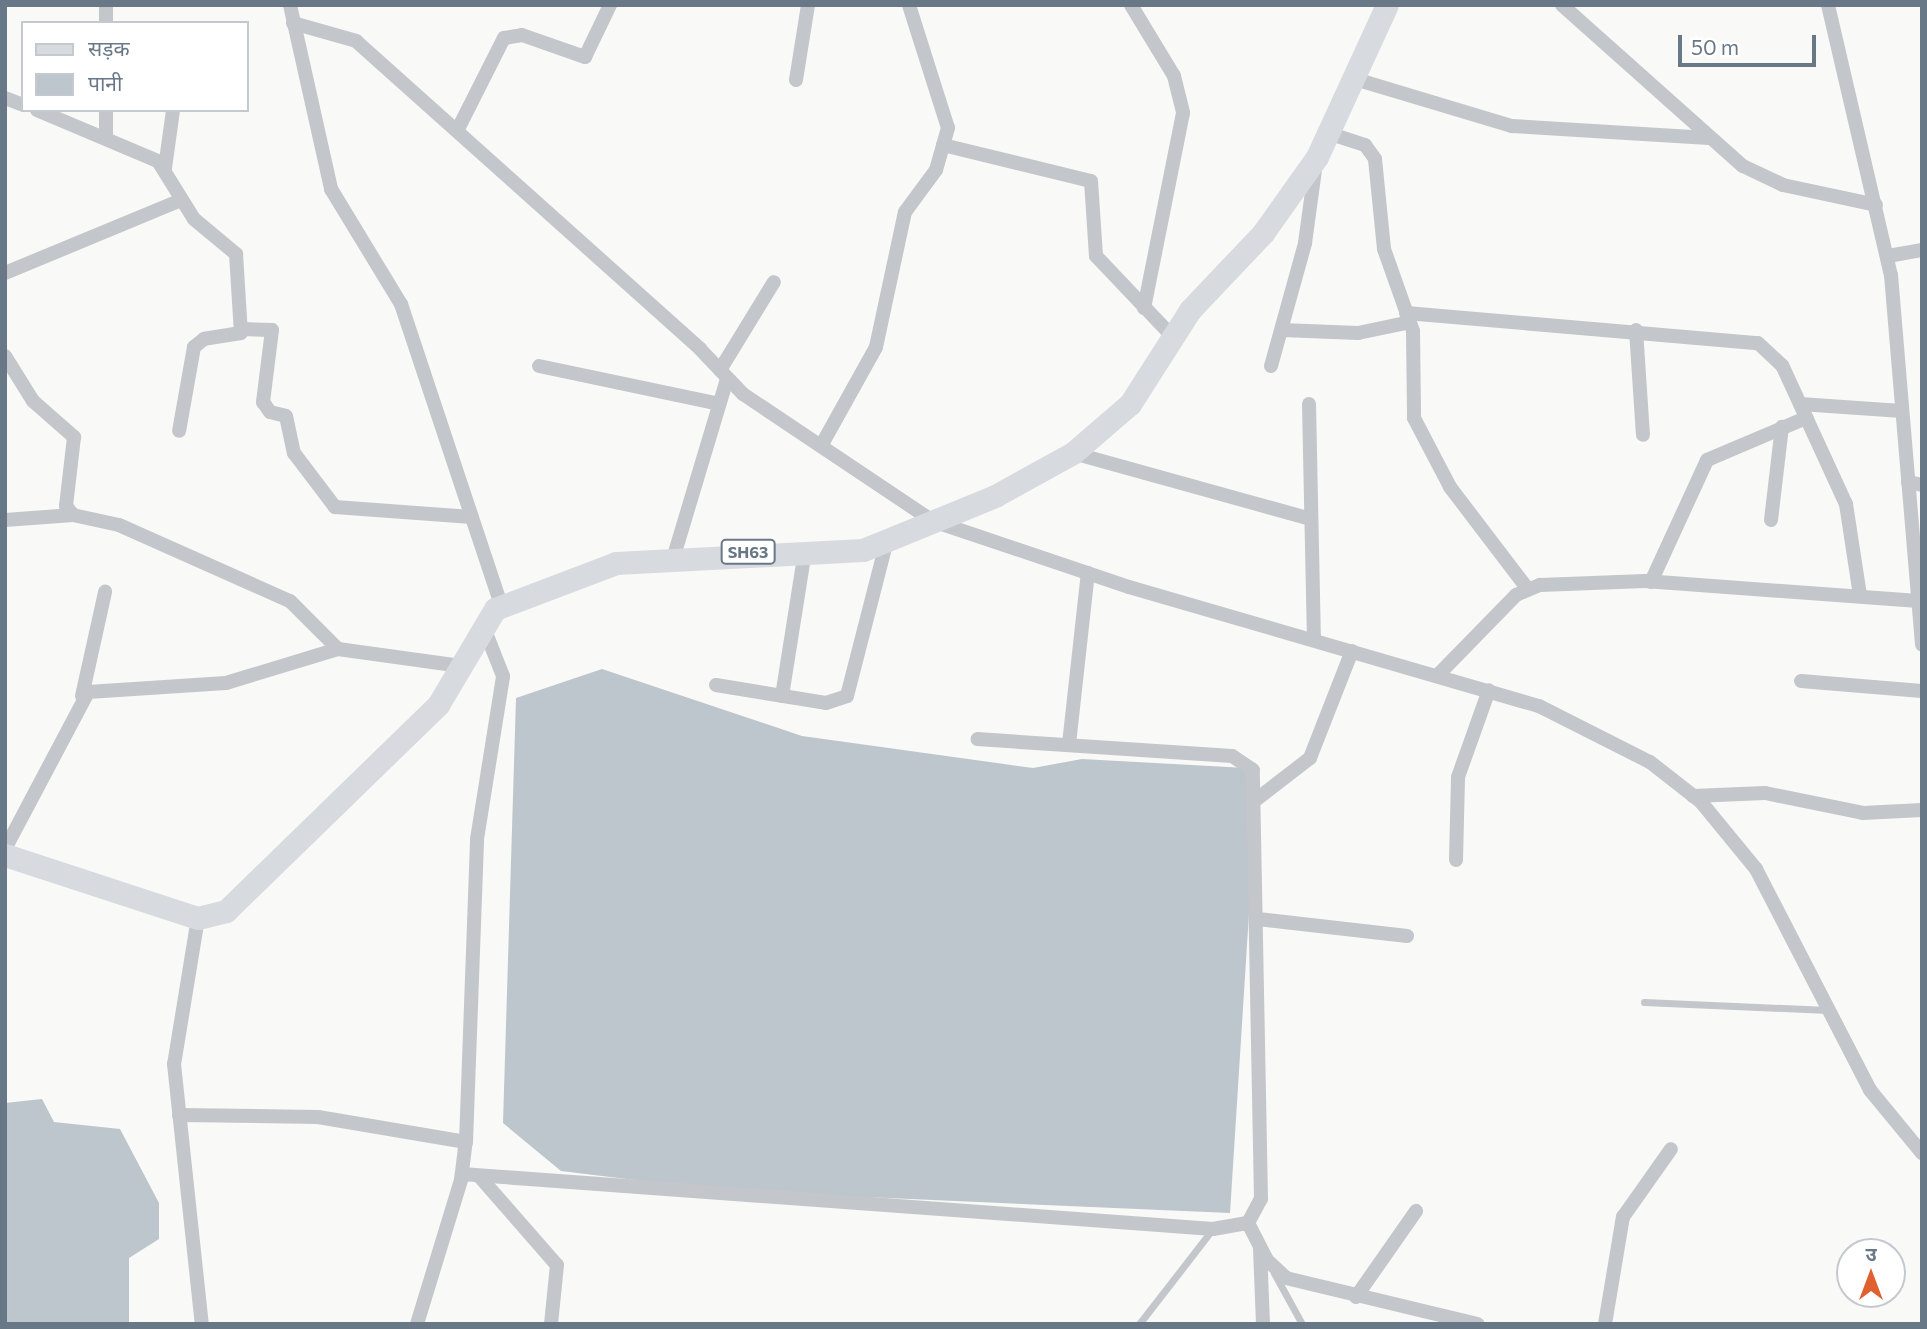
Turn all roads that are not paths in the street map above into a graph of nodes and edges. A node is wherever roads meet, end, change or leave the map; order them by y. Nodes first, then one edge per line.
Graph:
1 (290, 5) edge
2 (610, 5) edge
3 (808, 5) edge
4 (909, 5) edge
5 (1131, 5) edge
6 (1387, 5) edge
7 (1562, 5) edge
8 (1828, 5) edge
9 (293, 23) junction
10 (1355, 79) junction
11 (796, 80) dead end
12 (42, 112) edge
13 (106, 112) edge
14 (173, 112) edge
15 (458, 129) junction
16 (1331, 134) junction
17 (106, 138) junction
18 (1709, 138) junction
19 (943, 145) junction
20 (1317, 157) junction
21 (165, 168) junction
22 (181, 200) junction
23 (1876, 205) junction
24 (1922, 250) edge
25 (1888, 256) junction
26 (5, 273) edge
27 (774, 282) dead end
28 (1144, 308) junction
29 (1408, 318) junction
30 (242, 329) junction
31 (1282, 330) junction
32 (1636, 330) junction
33 (1172, 336) junction
34 (5, 356) edge
35 (539, 366) dead end
36 (1271, 366) dead end
37 (723, 375) junction
38 (719, 404) junction
39 (1309, 404) dead end
40 (1800, 404) junction
41 (1902, 411) junction
42 (1806, 418) junction
43 (1782, 427) junction
44 (179, 431) dead end
45 (1643, 435) dead end
46 (821, 446) junction
47 (1073, 453) junction
48 (1915, 483) edge
49 (73, 515) junction
50 (472, 517) junction
51 (1307, 518) junction
52 (5, 520) edge
53 (1771, 520) dead end
54 (933, 521) junction
55 (887, 541) junction
56 (805, 551) junction
57 (673, 559) junction
58 (1087, 573) junction
59 (1651, 582) junction
60 (1527, 588) junction
61 (105, 592) dead end
62 (1860, 596) junction
63 (1917, 601) junction
64 (502, 607) junction
65 (484, 628) junction
66 (1314, 640) junction
67 (1922, 645) edge
68 (338, 649) junction
69 (1352, 651) junction
70 (461, 666) junction
71 (1437, 676) junction
72 (1801, 681) dead end
73 (716, 685) dead end
74 (1489, 690) junction
75 (1922, 691) edge
76 (82, 696) junction
77 (782, 696) junction
78 (978, 739) dead end
79 (1069, 744) junction
80 (1693, 796) junction
81 (1257, 799) junction
82 (1922, 810) edge
83 (5, 849) edge
84 (5, 855) edge
85 (1456, 860) dead end
86 (198, 918) junction
87 (1258, 919) junction
88 (1407, 936) dead end
89 (1644, 1002) dead end
90 (1830, 1010) junction
91 (179, 1115) junction
92 (466, 1142) junction
93 (1671, 1149) dead end
94 (1922, 1153) edge
95 (462, 1174) junction
96 (479, 1176) junction
97 (1416, 1211) dead end
98 (1248, 1223) junction
99 (1213, 1229) junction
100 (1264, 1254) junction
101 (1356, 1297) junction
102 (202, 1324) edge
103 (417, 1324) edge
104 (551, 1324) edge
105 (1139, 1324) edge
106 (1263, 1324) edge
107 (1302, 1324) edge
108 (1478, 1324) edge
109 (1605, 1324) edge

1 - 9 street
2 - 15 street
3 - 11 street
4 - 19 street
5 - 28 street
6 - 10 main road, SH63
7 - 18 street
8 - 23 street
9 - 15 street
9 - 50 street
10 - 16 main road, SH63
10 - 18 street
12 - 17 street
13 - 17 street
14 - 21 street
15 - 37 street
16 - 20 main road, SH63
16 - 29 street
17 - 21 street
18 - 23 street
19 - 28 street
19 - 46 street
20 - 31 street
20 - 33 main road, SH63
21 - 22 street
22 - 26 street
22 - 30 street
23 - 25 street
24 - 25 street
25 - 41 street
27 - 37 street
28 - 33 street
29 - 31 street
29 - 32 street
29 - 60 street
30 - 44 street
30 - 50 street
31 - 36 street
32 - 40 street
32 - 45 street
33 - 47 main road, SH63
34 - 49 street
35 - 38 street
37 - 38 street
37 - 46 street
38 - 57 street
39 - 51 street
40 - 41 street
40 - 42 street
41 - 48 street
42 - 43 street
42 - 62 street
43 - 53 street
43 - 59 street
46 - 54 street
47 - 51 street
47 - 54 main road, SH63
48 - 63 street
49 - 52 street
49 - 68 street
50 - 64 street
51 - 66 street
54 - 55 main road, SH63
54 - 58 street
55 - 56 main road, SH63
55 - 77 street
56 - 57 main road, SH63
56 - 77 street
57 - 64 main road, SH63
58 - 66 street
58 - 79 street
59 - 60 street
59 - 62 street
60 - 71 street
61 - 76 street
62 - 63 street
63 - 67 street
64 - 65 main road, SH63
65 - 70 main road, SH63
65 - 92 street
66 - 69 street
68 - 70 street
68 - 76 street
69 - 71 street
69 - 81 street
70 - 86 main road, SH63
71 - 74 street
72 - 75 street
73 - 77 street
74 - 80 street
74 - 85 street
76 - 83 street
78 - 79 street
79 - 81 street
80 - 82 street
80 - 90 street
81 - 87 street
84 - 86 main road
86 - 91 street
87 - 88 street
87 - 98 street
89 - 90 lane
90 - 94 street
91 - 92 street
91 - 102 street
92 - 95 street
93 - 109 street
95 - 96 street
95 - 103 street
96 - 99 street
96 - 104 street
97 - 101 street
98 - 99 street
98 - 100 street
99 - 105 lane
100 - 101 street
100 - 106 street
100 - 107 lane
101 - 108 street

